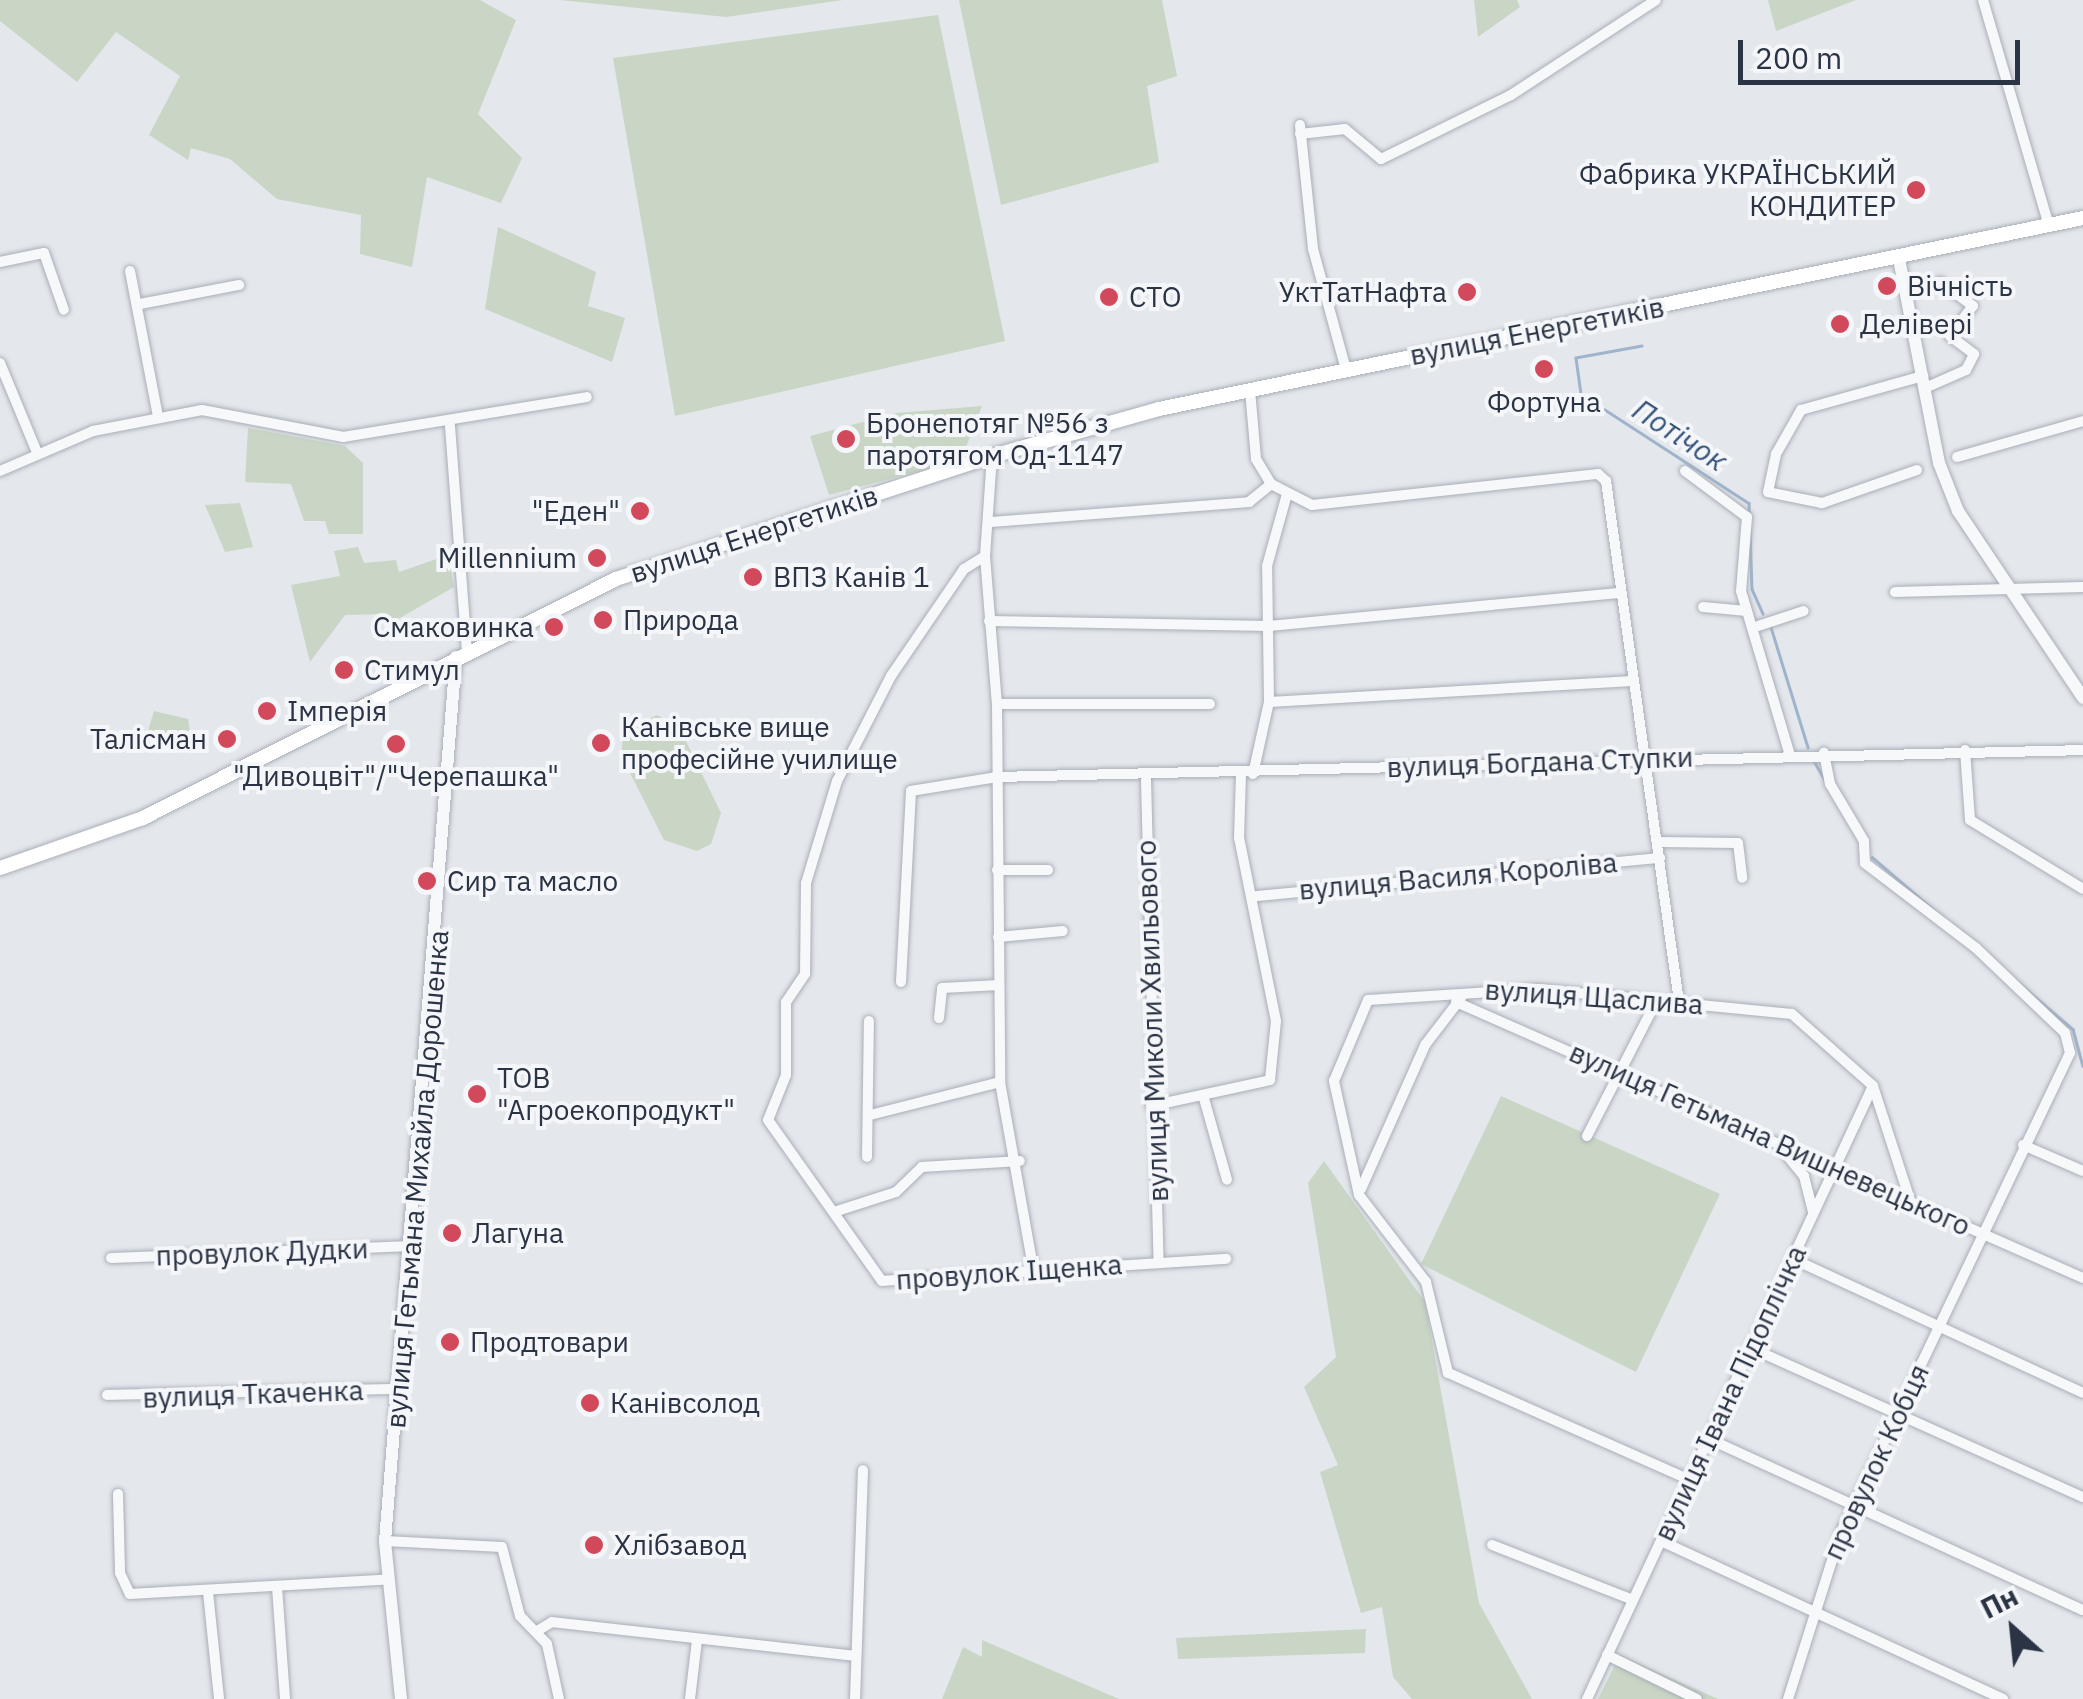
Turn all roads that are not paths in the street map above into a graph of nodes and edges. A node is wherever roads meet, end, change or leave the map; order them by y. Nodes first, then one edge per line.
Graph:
1 (1656, 0) edge
2 (1983, 0) edge
3 (2083, 218) edge
4 (2049, 225) junction
5 (1899, 259) junction
6 (0, 262) edge
7 (130, 272) dead end
8 (1940, 282) dead end
9 (239, 285) dead end
10 (140, 304) junction
11 (64, 310) dead end
12 (0, 363) edge
13 (1346, 370) junction
14 (1924, 382) junction
15 (1250, 390) junction
16 (587, 397) dead end
17 (158, 416) junction
18 (2083, 420) edge
19 (450, 426) junction
20 (36, 450) junction
21 (992, 456) junction
22 (1957, 457) dead end
23 (1685, 470) dead end
24 (1918, 470) dead end
25 (0, 471) edge
26 (1271, 484) junction
27 (1288, 494) junction
28 (991, 522) junction
29 (985, 556) junction
30 (2083, 586) edge
31 (2018, 591) junction
32 (1895, 592) dead end
33 (1618, 593) junction
34 (1703, 607) dead end
35 (1747, 610) junction
36 (1804, 611) dead end
37 (989, 621) junction
38 (1269, 626) junction
39 (1758, 626) junction
40 (461, 654) junction
41 (1632, 681) junction
42 (2083, 698) edge
43 (1269, 702) junction
44 (997, 704) junction
45 (1210, 704) dead end
46 (1965, 750) junction
47 (2083, 750) edge
48 (1789, 752) junction
49 (1824, 753) junction
50 (1648, 758) junction
51 (1254, 774) junction
52 (1240, 775) junction
53 (996, 778) junction
54 (1146, 780) junction
55 (1658, 842) junction
56 (1660, 858) junction
57 (0, 868) edge
58 (998, 870) junction
59 (1048, 870) dead end
60 (1742, 878) dead end
61 (2083, 889) edge
62 (1257, 896) junction
63 (1063, 931) dead end
64 (998, 937) junction
65 (901, 982) dead end
66 (999, 985) junction
67 (1472, 989) junction
68 (1657, 1000) junction
69 (1456, 1002) junction
70 (1679, 1002) junction
71 (939, 1018) dead end
72 (869, 1021) dead end
73 (1622, 1073) junction
74 (1000, 1082) junction
75 (1873, 1086) junction
76 (1203, 1095) junction
77 (1151, 1106) junction
78 (870, 1115) junction
79 (1587, 1136) dead end
80 (1778, 1144) junction
81 (2022, 1145) junction
82 (867, 1157) dead end
83 (1020, 1161) junction
84 (1832, 1169) junction
85 (2083, 1170) edge
86 (1227, 1180) dead end
87 (1359, 1195) junction
88 (1911, 1203) junction
89 (838, 1211) junction
90 (1813, 1216) junction
91 (1981, 1232) junction
92 (414, 1246) junction
93 (110, 1258) dead end
94 (1793, 1259) junction
95 (1226, 1260) dead end
96 (1159, 1262) junction
97 (1034, 1268) junction
98 (2083, 1278) edge
99 (1938, 1326) junction
100 (1751, 1348) junction
101 (399, 1390) junction
102 (2083, 1392) edge
103 (107, 1395) dead end
104 (1899, 1415) junction
105 (1709, 1439) junction
106 (863, 1470) dead end
107 (1690, 1480) junction
108 (118, 1494) dead end
109 (2083, 1497) edge
110 (1857, 1507) junction
111 (1661, 1540) junction
112 (385, 1541) junction
113 (1492, 1546) dead end
114 (383, 1580) junction
115 (277, 1587) junction
116 (208, 1592) junction
117 (1633, 1600) junction
118 (2083, 1610) edge
119 (1811, 1611) junction
120 (537, 1630) junction
121 (697, 1640) junction
122 (1607, 1655) junction
123 (853, 1656) junction
124 (220, 1699) edge
125 (286, 1699) edge
126 (401, 1699) edge
127 (559, 1699) edge
128 (690, 1699) edge
129 (855, 1699) edge
130 (1587, 1699) edge
131 (1697, 1699) edge
132 (1788, 1699) edge
133 (2003, 1699) edge

1 - 13 street
2 - 4 street
3 - 4 main road, вулиця Енергетиків
4 - 5 main road, вулиця Енергетиків
5 - 13 main road, вулиця Енергетиків
5 - 14 street
6 - 11 street
7 - 10 street
8 - 14 street
9 - 10 street
10 - 17 street
12 - 20 street
13 - 15 main road, вулиця Енергетиків
14 - 24 street
14 - 31 street
15 - 21 main road, вулиця Енергетиків
15 - 26 street
16 - 19 street
17 - 19 street
17 - 20 street
18 - 22 street
19 - 40 street
20 - 25 street
21 - 28 street
21 - 40 main road, вулиця Енергетиків
23 - 35 street
26 - 27 street
26 - 28 street
27 - 33 street
27 - 38 street
28 - 29 street
29 - 37 street
29 - 89 street, провулок Іщенка
30 - 31 street
31 - 32 street
31 - 42 street
33 - 38 street
33 - 41 street
34 - 35 street
35 - 39 street
36 - 39 street
37 - 38 street
37 - 44 street
38 - 43 street
39 - 48 street
40 - 57 main road, вулиця Енергетиків
40 - 92 street, вулиця Гетьмана Михайла Дорошенка
41 - 43 street
41 - 50 street
43 - 51 street
44 - 45 street
44 - 53 street
46 - 47 street, вулиця Богдана Ступки
46 - 49 street, вулиця Богдана Ступки
46 - 61 street
48 - 49 street, вулиця Богдана Ступки
48 - 50 street, вулиця Богдана Ступки
49 - 81 street, провулок Кобця
50 - 51 street, вулиця Богдана Ступки
50 - 55 street
51 - 52 street, вулиця Богдана Ступки
52 - 54 street, вулиця Богдана Ступки
52 - 62 street
53 - 54 street, вулиця Богдана Ступки
53 - 58 street
53 - 65 street, вулиця Богдана Ступки
54 - 77 street, вулиця Миколи Хвильового
55 - 56 street
55 - 60 street
56 - 62 street, вулиця Василя Короліва
56 - 70 street
58 - 59 street
58 - 64 street
62 - 76 street
63 - 64 street
64 - 66 street
66 - 71 street
66 - 74 street
67 - 68 street, вулиця Щаслива
67 - 69 street
67 - 87 street, вулиця Щаслива
68 - 70 street, вулиця Щаслива
68 - 73 street
69 - 73 street, вулиця Гетьмана Вишневецького
69 - 87 street
70 - 75 street, вулиця Щаслива
72 - 78 street
73 - 79 street
73 - 80 street, вулиця Гетьмана Вишневецького
74 - 78 street
74 - 83 street
75 - 84 street, вулиця Івана Підоплічка
75 - 88 street, вулиця Щаслива
76 - 77 street
76 - 86 street
77 - 96 street, вулиця Миколи Хвильового
78 - 82 street
80 - 84 street, вулиця Гетьмана Вишневецького
80 - 90 street
81 - 85 street
81 - 91 street, провулок Кобця
83 - 89 street
83 - 97 street
84 - 88 street, вулиця Гетьмана Вишневецького
84 - 90 street, вулиця Івана Підоплічка
87 - 107 street
88 - 91 street, вулиця Гетьмана Вишневецького
89 - 97 street, провулок Іщенка
90 - 94 street, вулиця Івана Підоплічка
91 - 98 street, вулиця Гетьмана Вишневецького
91 - 99 street, провулок Кобця
92 - 93 street, провулок Дудки
92 - 101 street, вулиця Гетьмана Михайла Дорошенка
94 - 99 street
94 - 100 street, вулиця Івана Підоплічка
95 - 96 street, провулок Іщенка
96 - 97 street, провулок Іщенка
99 - 102 street
99 - 104 street, провулок Кобця
100 - 104 street
100 - 105 street, вулиця Івана Підоплічка
101 - 103 street, вулиця Ткаченка
101 - 112 street, вулиця Гетьмана Михайла Дорошенка
104 - 109 street
104 - 110 street, провулок Кобця
105 - 107 street, вулиця Івана Підоплічка
105 - 110 street
106 - 123 street
107 - 111 street, вулиця Івана Підоплічка
108 - 116 street
110 - 118 street
110 - 119 street, провулок Кобця
111 - 117 street, вулиця Івана Підоплічка
111 - 119 street
112 - 114 street, вулиця Гетьмана Михайла Дорошенка
112 - 120 street
113 - 117 street
114 - 115 street
114 - 126 street, вулиця Гетьмана Михайла Дорошенка
115 - 116 street
115 - 125 street
116 - 124 street
117 - 122 street, вулиця Івана Підоплічка
119 - 132 street, провулок Кобця
119 - 133 street
120 - 121 street
120 - 127 street
121 - 123 street
121 - 128 street
122 - 130 street, вулиця Івана Підоплічка
122 - 131 street
123 - 129 street

